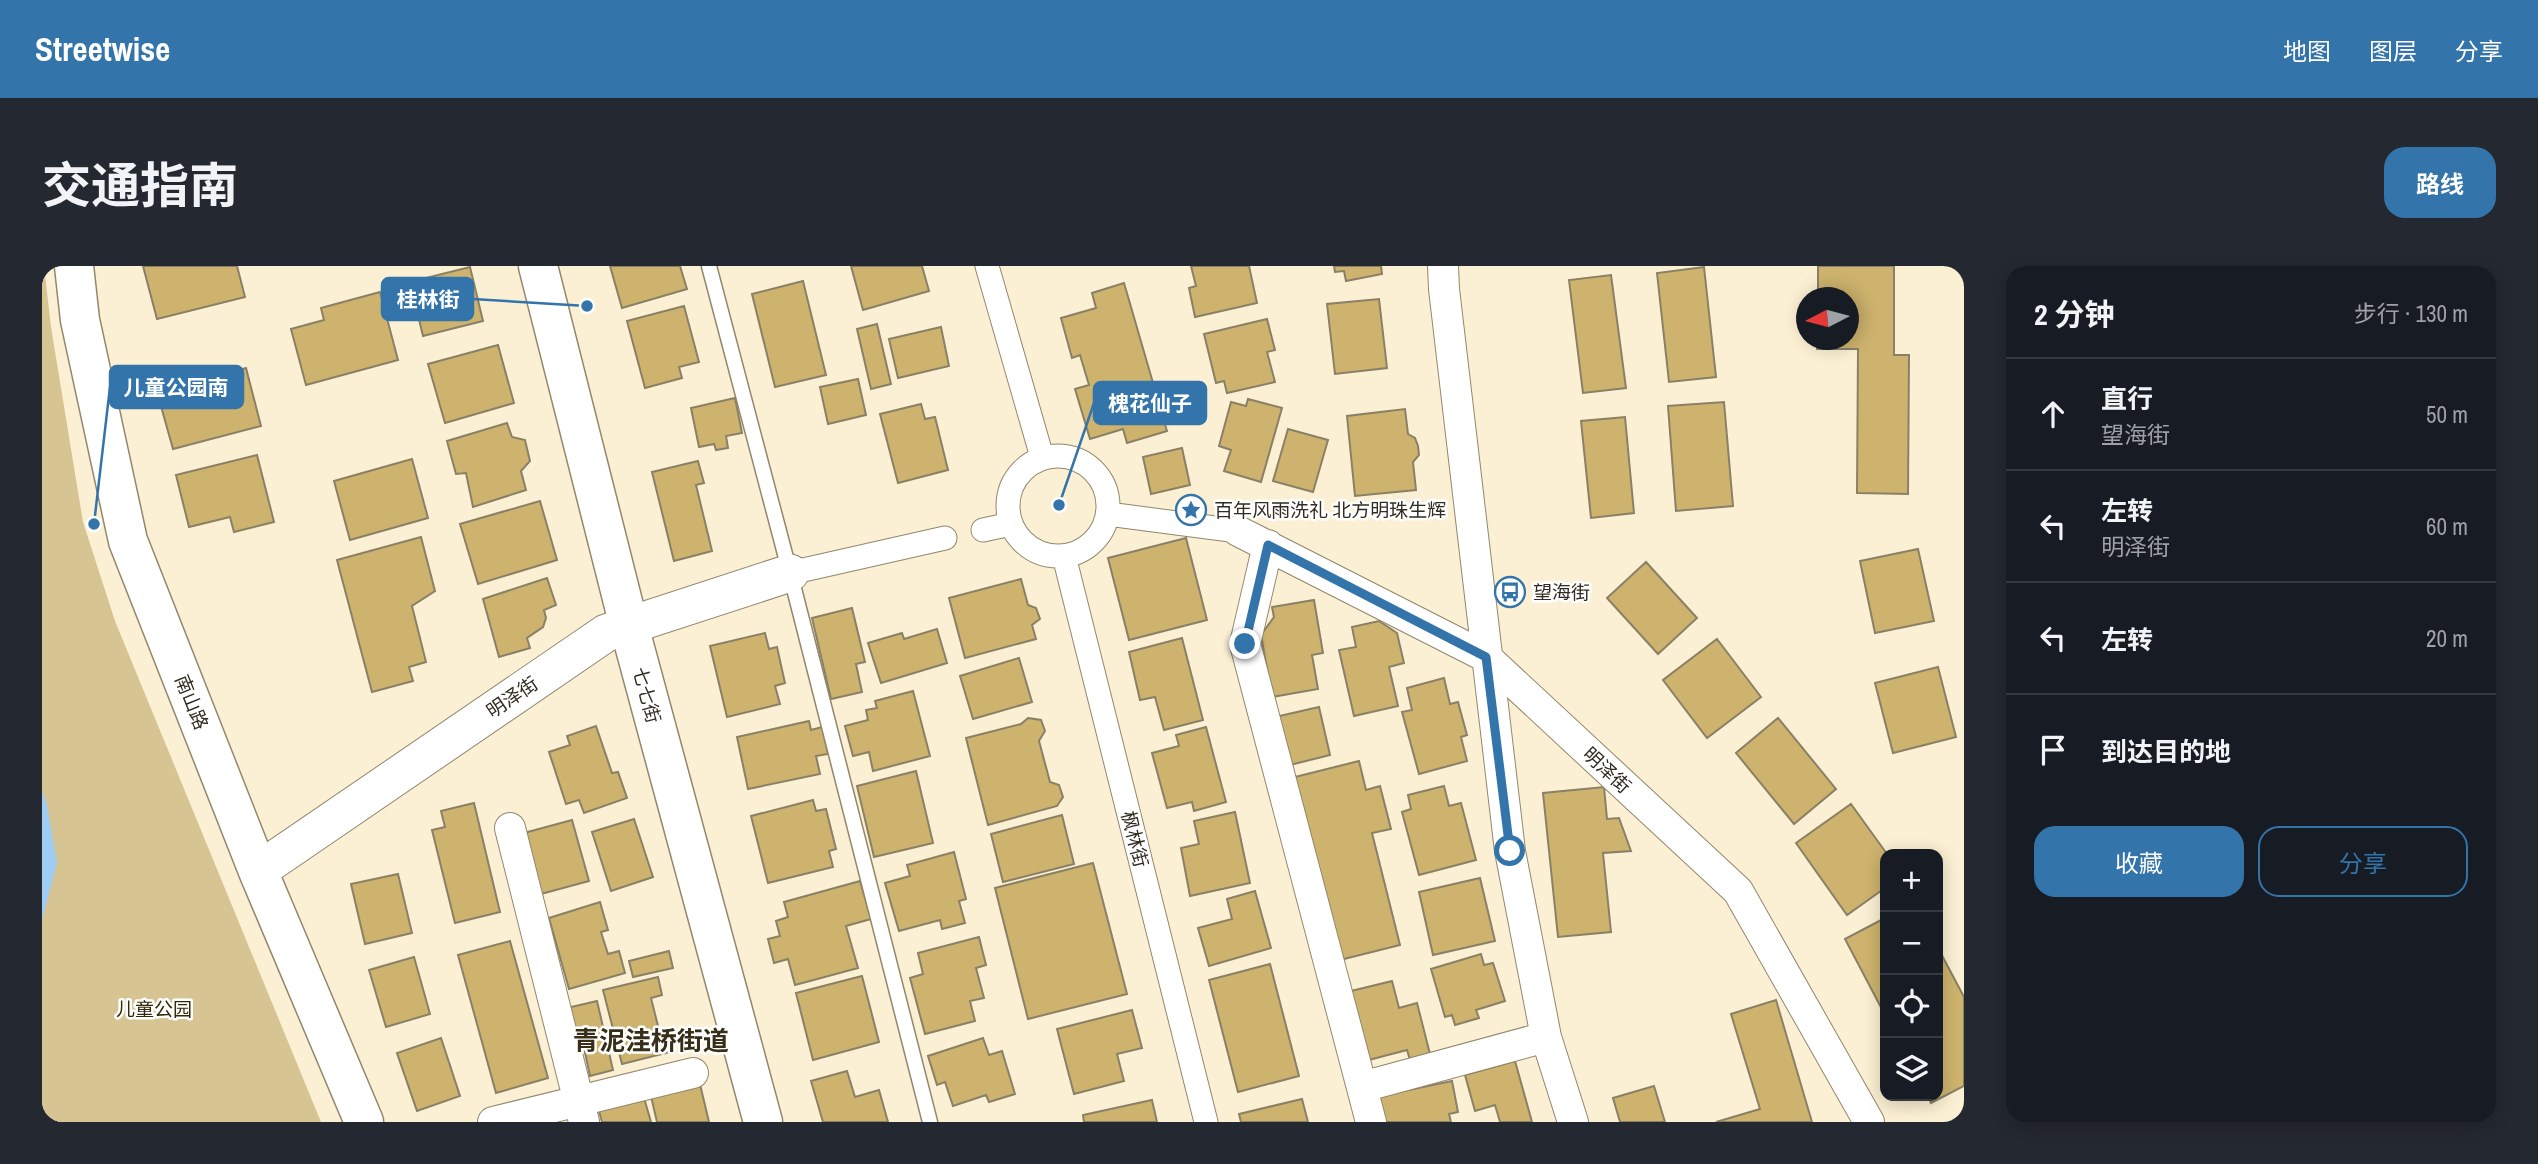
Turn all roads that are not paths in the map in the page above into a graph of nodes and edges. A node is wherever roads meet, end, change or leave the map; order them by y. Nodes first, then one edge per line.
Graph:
1 (74, 266) edge
2 (538, 266) edge
3 (709, 266) edge
4 (987, 266) edge
5 (1443, 266) edge
6 (1042, 457) junction
7 (1108, 514) junction
8 (1011, 524) junction
9 (983, 530) dead end
10 (1238, 531) joint
11 (945, 538) dead end
12 (1268, 545) junction
13 (1064, 556) junction
14 (790, 573) junction
15 (629, 626) junction
16 (1486, 657) junction
17 (510, 828) dead end
18 (258, 871) junction
19 (1546, 1037) junction
20 (693, 1073) dead end
21 (1362, 1087) junction
22 (582, 1112) edge
23 (364, 1122) edge
24 (493, 1122) edge
25 (763, 1122) edge
26 (930, 1122) edge
27 (1206, 1122) edge
28 (1371, 1122) edge
29 (1573, 1122) edge
30 (1869, 1122) edge

1 - 18 main road, 南山路
2 - 15 main road, 七七街
3 - 14 lane
4 - 6 street
5 - 16 street
6 - 7 street
6 - 8 street
7 - 10 street
7 - 13 street
8 - 9 street
8 - 13 street
10 - 12 street, 明泽街
11 - 14 street
12 - 16 street, 明泽街
12 - 21 street
13 - 27 street, 枫林街
14 - 15 street, 明泽街
14 - 26 lane
15 - 18 street, 明泽街
15 - 25 main road, 七七街
16 - 19 street
16 - 30 street, 明泽街
17 - 22 street
18 - 23 main road, 南山路
19 - 21 street
19 - 29 street
20 - 22 street
21 - 28 street
22 - 24 street

